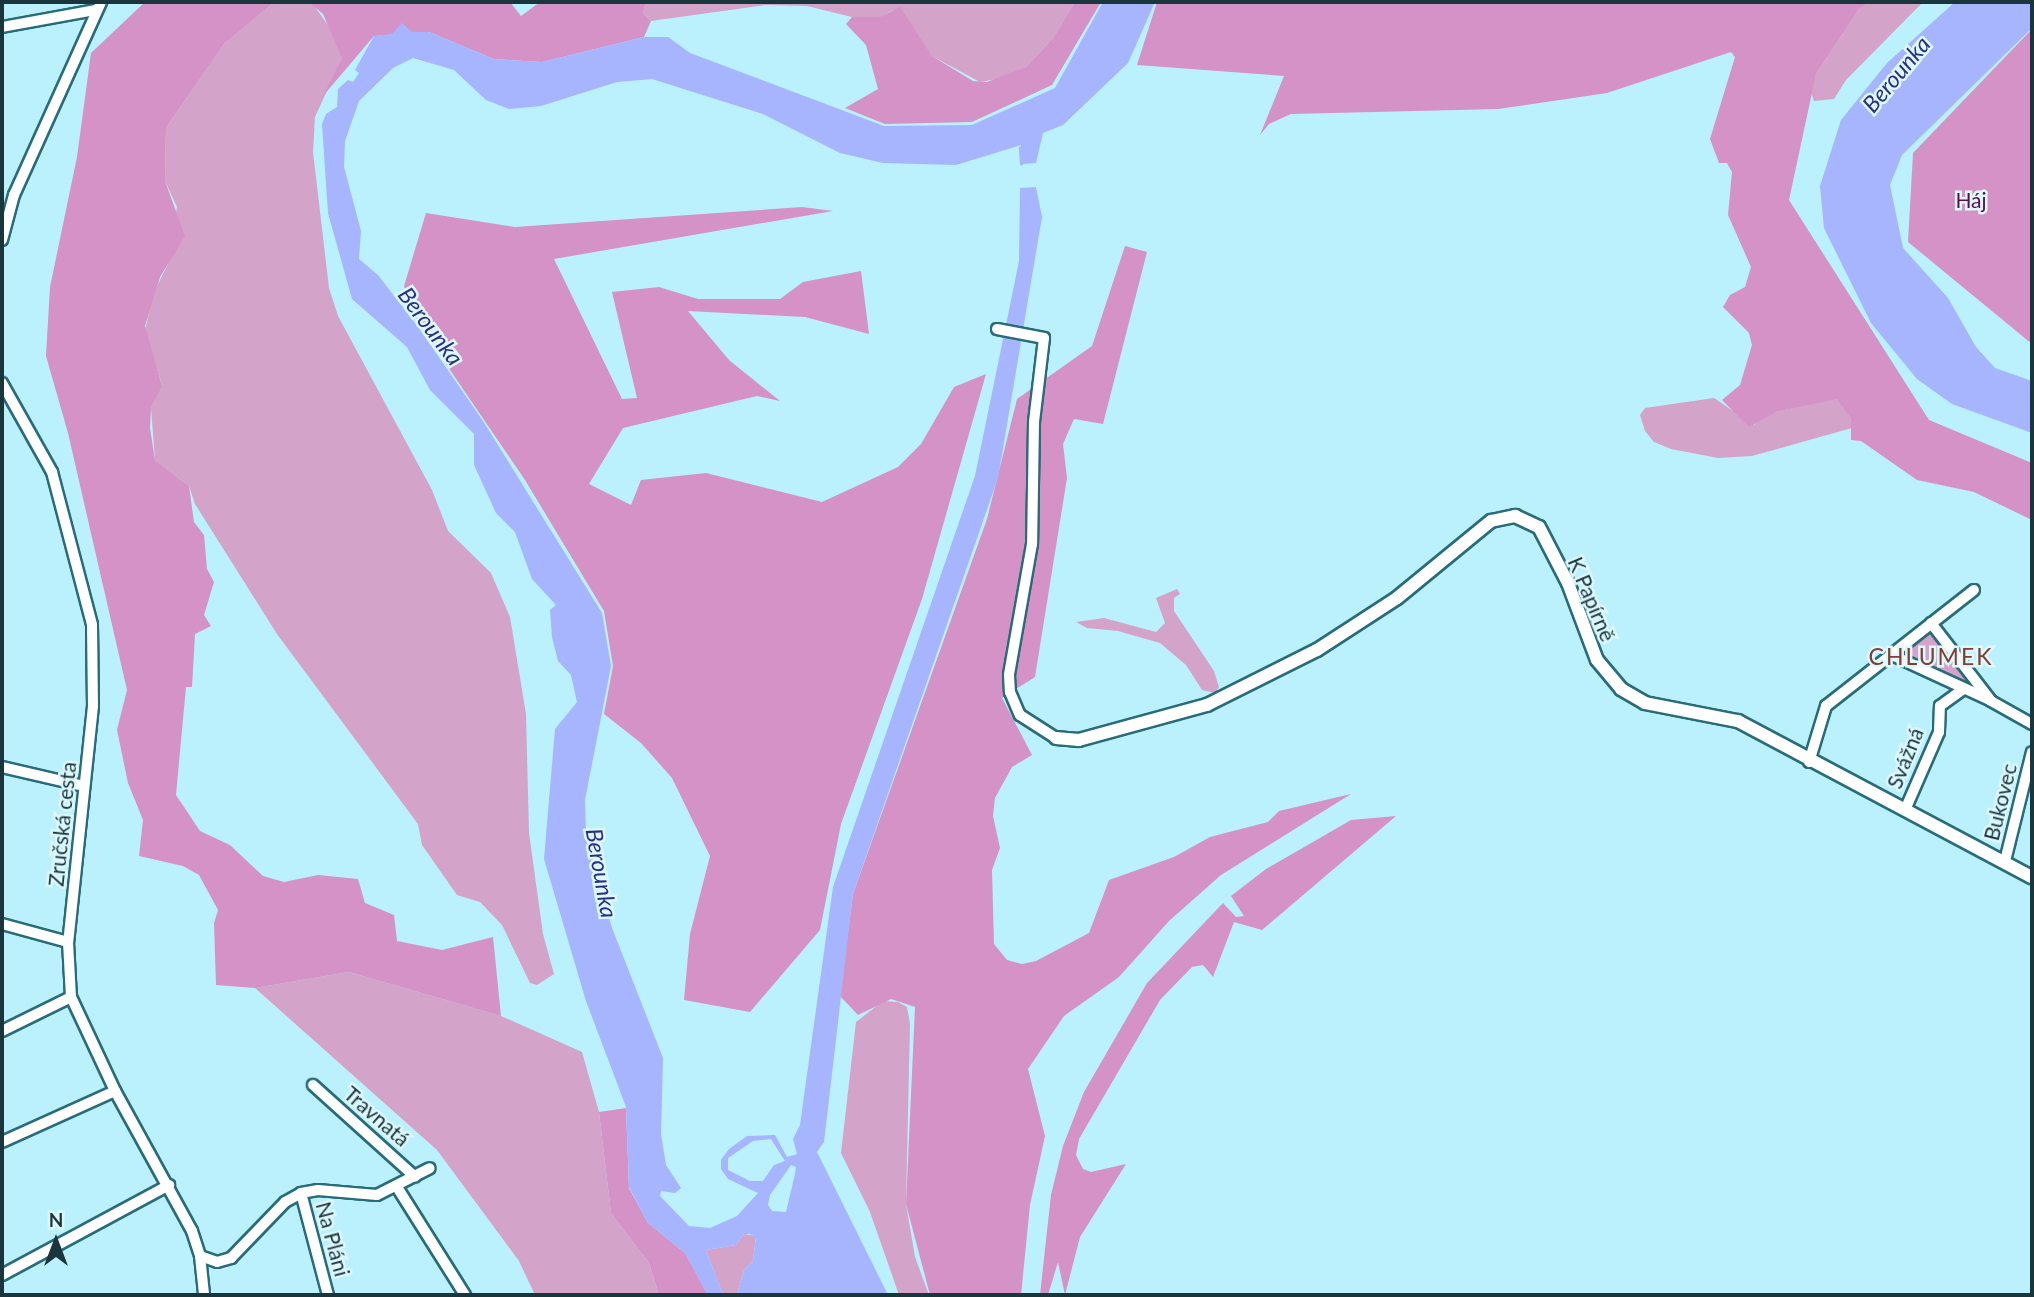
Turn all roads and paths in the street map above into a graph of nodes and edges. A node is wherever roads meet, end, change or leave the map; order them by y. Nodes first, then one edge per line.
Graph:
1 (99, 6) edge
2 (2, 27) edge
3 (2, 240) edge
4 (997, 330) dead end
5 (2, 383) edge
6 (1974, 590) dead end
7 (1931, 624) junction
8 (1892, 655) junction
9 (1962, 690) junction
10 (1991, 701) junction
11 (2032, 724) edge
12 (1056, 738) joint
13 (2032, 752) edge
14 (1809, 762) junction
15 (2, 767) edge
16 (85, 786) junction
17 (1905, 810) junction
18 (2005, 861) junction
19 (2032, 877) edge
20 (2, 924) edge
21 (68, 942) junction
22 (71, 997) junction
23 (2, 1031) edge
24 (313, 1085) dead end
25 (115, 1091) junction
26 (2, 1142) edge
27 (430, 1168) dead end
28 (415, 1177) junction
29 (169, 1185) junction
30 (397, 1187) junction
31 (301, 1194) junction
32 (200, 1256) junction
33 (2, 1275) edge
34 (204, 1295) edge
35 (328, 1295) edge
36 (465, 1295) edge

1 - 2 street
1 - 3 street
4 - 12 street
5 - 16 street, Zručská cesta
6 - 7 street
7 - 8 street
7 - 10 street
8 - 9 street
8 - 14 street
9 - 10 street
9 - 17 street, Svážná
10 - 11 street
12 - 14 street, K Papírně
13 - 18 street, Bukovec
14 - 17 street, K Papírně
15 - 16 street
16 - 21 street, Zručská cesta
17 - 18 street, K Papírně
18 - 19 street, K Papírně
20 - 21 street
21 - 22 street, Zručská cesta
22 - 23 street
22 - 25 street, Zručská cesta
24 - 28 street, Travnatá
25 - 26 street
25 - 29 street, Zručská cesta
27 - 28 street
28 - 30 street
29 - 32 street, Zručská cesta
29 - 33 street
30 - 31 street
30 - 36 street
31 - 32 street
31 - 35 street, Na Pláni
32 - 34 street, Zručská cesta

